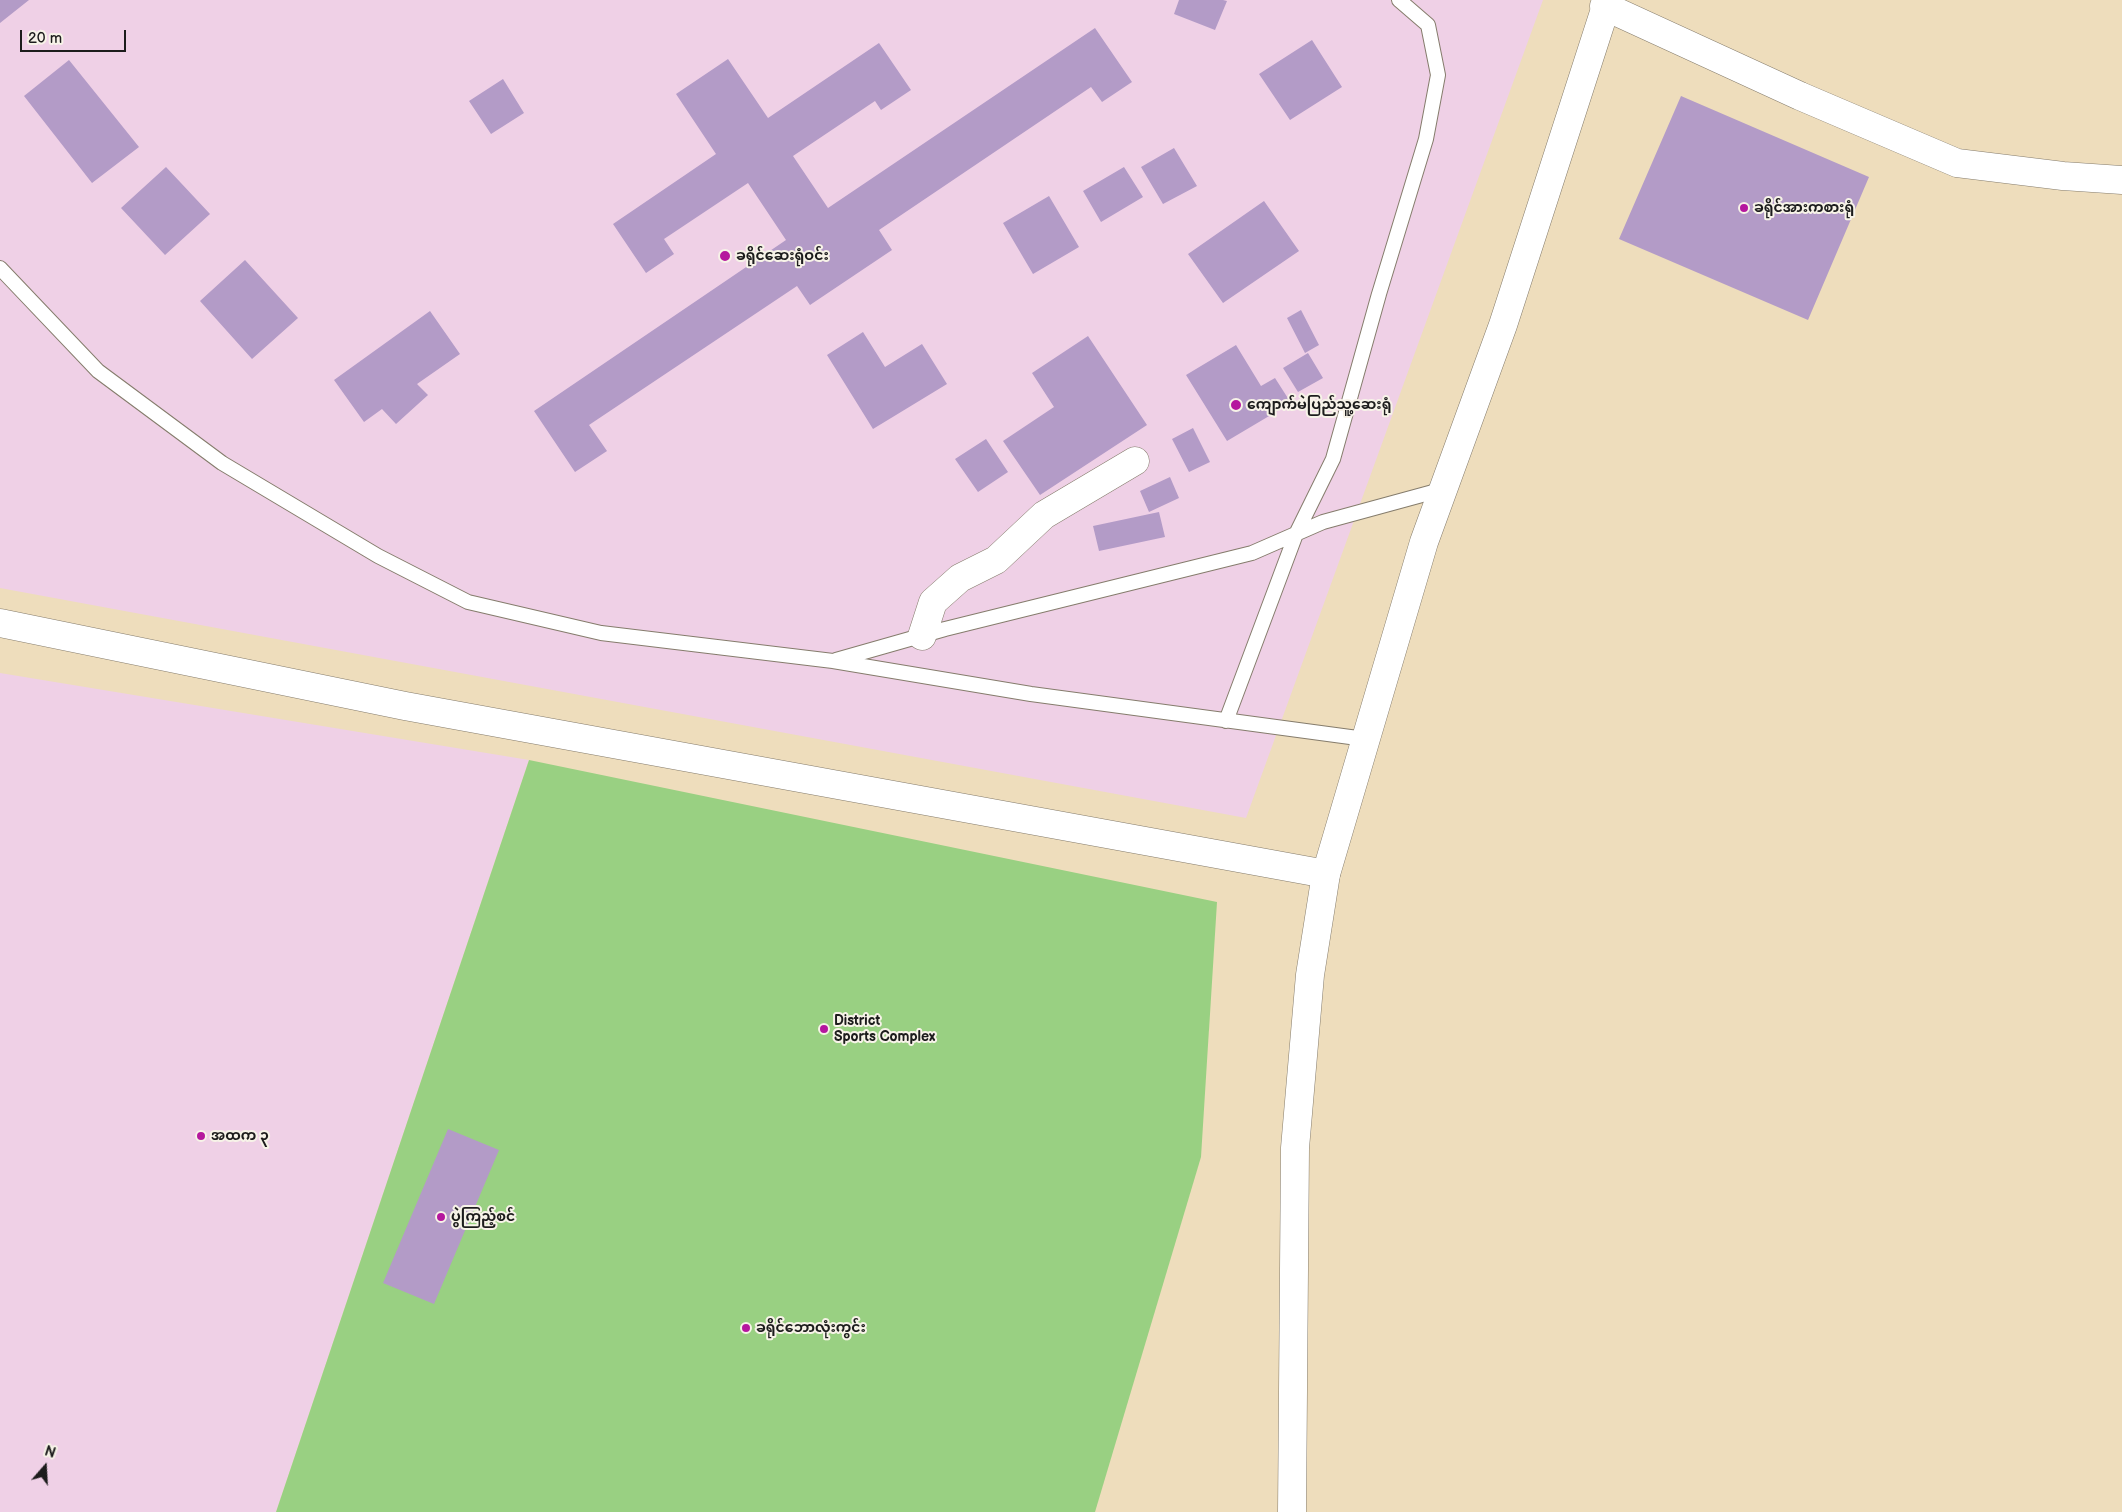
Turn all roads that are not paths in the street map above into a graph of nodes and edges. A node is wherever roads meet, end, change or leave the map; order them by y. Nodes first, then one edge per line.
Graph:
1 (1399, 0) edge
2 (1606, 3) edge
3 (2122, 180) edge
4 (0, 268) edge
5 (1135, 461) dead end
6 (1444, 489) junction
7 (1296, 534) junction
8 (0, 624) edge
9 (922, 636) junction
10 (833, 661) junction
11 (1226, 721) junction
12 (1365, 739) junction
13 (1326, 874) junction
14 (1292, 1512) edge

1 - 7 lane
2 - 3 street
2 - 6 street
4 - 10 lane
5 - 9 street
6 - 7 lane
6 - 12 street
7 - 9 lane
7 - 11 lane
8 - 13 street
9 - 10 lane
10 - 11 lane
11 - 12 lane
12 - 13 street
13 - 14 street

